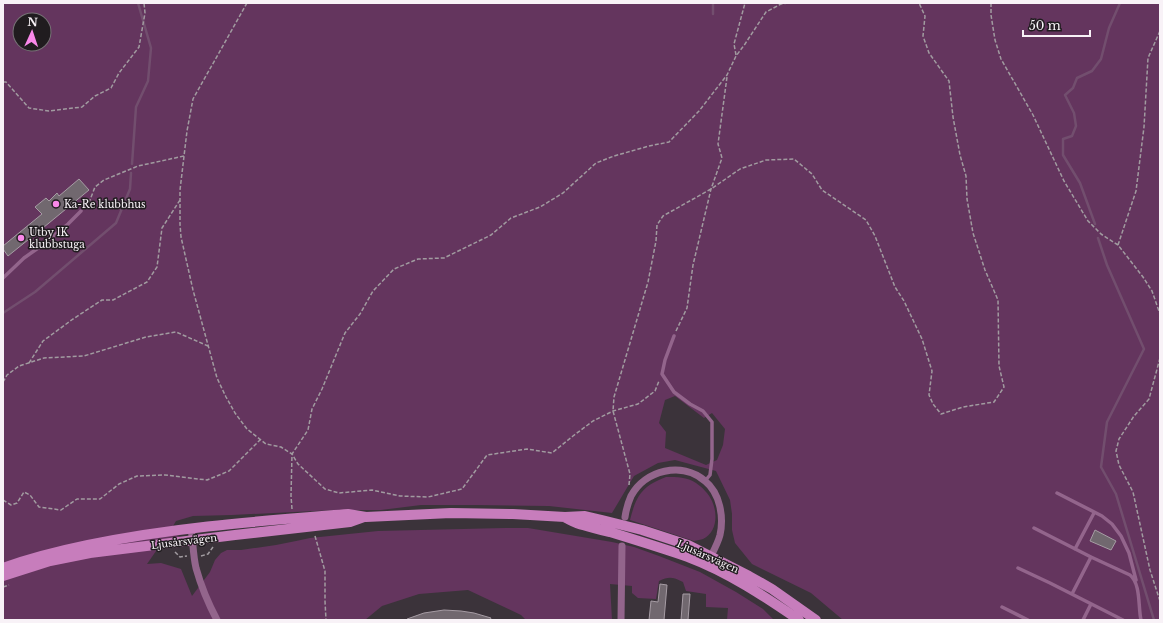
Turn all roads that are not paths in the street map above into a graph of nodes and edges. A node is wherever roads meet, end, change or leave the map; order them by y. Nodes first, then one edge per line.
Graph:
1 (81, 211) road end
2 (3, 278) edge
3 (674, 336) road end
4 (705, 481) junction
5 (1057, 493) dead end
6 (1094, 513) junction
7 (366, 517) junction
8 (625, 517) dead end
9 (191, 528) junction
10 (1034, 528) dead end
11 (192, 540) junction
12 (622, 546) dead end
13 (1074, 549) junction
14 (1090, 557) junction
15 (708, 560) junction
16 (3, 568) edge
17 (1018, 568) dead end
18 (3, 576) edge
19 (1136, 582) junction
20 (1072, 594) junction
21 (1091, 604) junction
22 (1002, 607) dead end
23 (217, 620) edge
24 (621, 620) edge
25 (799, 620) edge
26 (816, 620) edge
27 (1028, 620) edge
28 (1083, 620) edge
29 (1123, 620) edge
30 (1141, 620) edge

1 - 2 lane
3 - 4 lane
4 - 8 street
4 - 15 street
5 - 6 lane
6 - 13 lane
6 - 19 lane
7 - 9 main road, Ljusårsvägen
7 - 11 main road, Ljusårsvägen
7 - 15 main road, Ljusårsvägen
9 - 11 street
9 - 16 main road, Ljusårsvägen
10 - 13 lane
11 - 18 main road, Ljusårsvägen
11 - 23 street
12 - 24 street
13 - 14 lane
14 - 19 lane
14 - 20 lane
15 - 25 main road, Ljusårsvägen
15 - 26 main road, Ljusårsvägen
17 - 20 lane
19 - 30 lane
20 - 21 lane
21 - 28 lane
21 - 29 lane
22 - 27 lane

